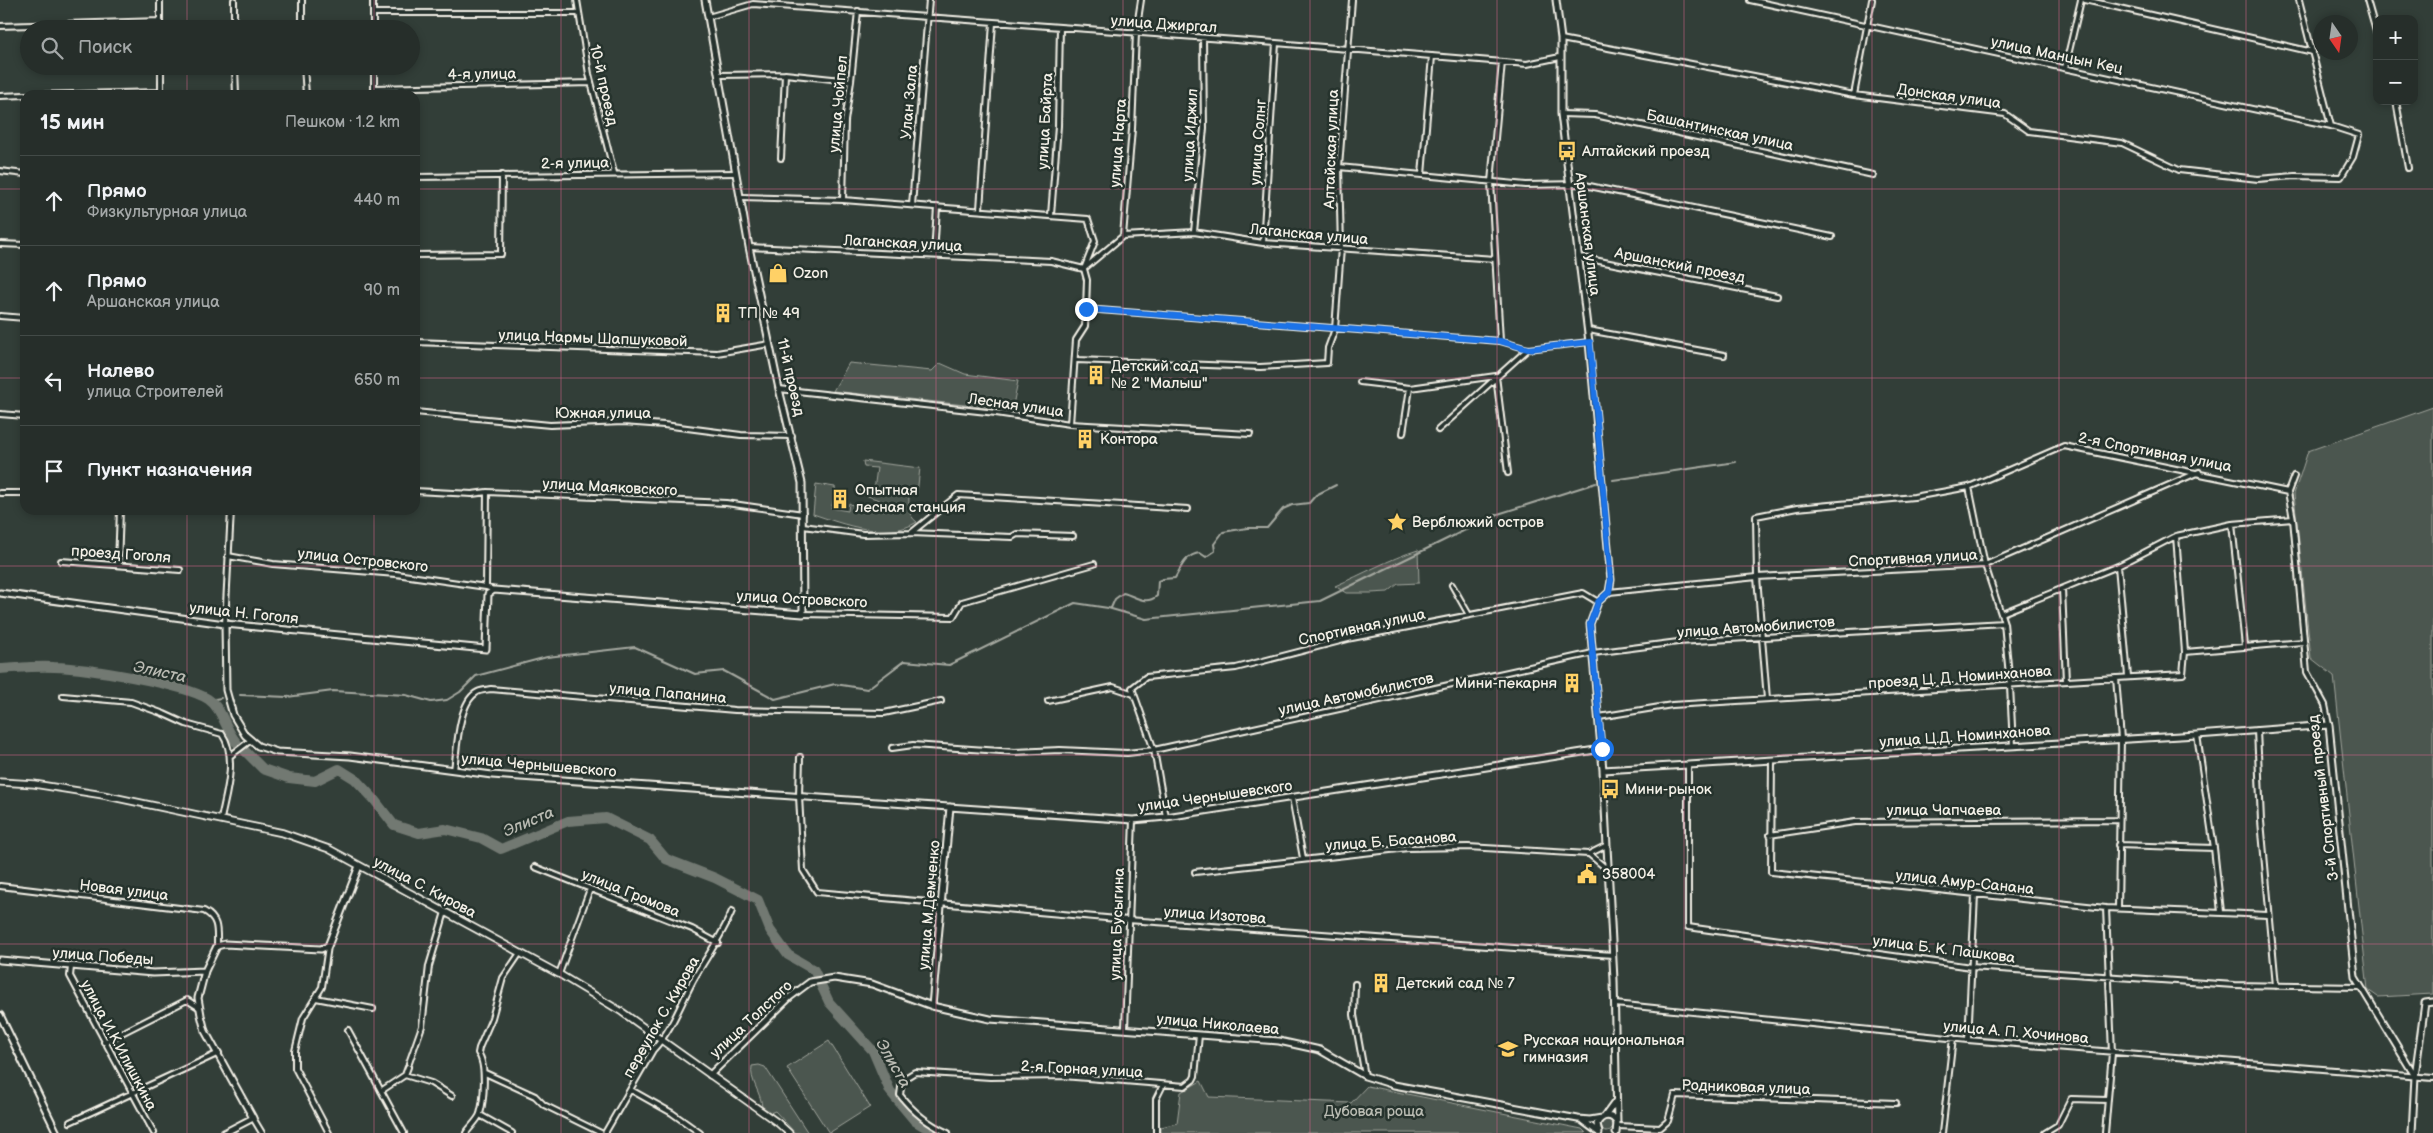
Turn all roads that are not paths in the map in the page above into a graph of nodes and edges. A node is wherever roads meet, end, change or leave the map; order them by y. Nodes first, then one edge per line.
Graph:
1 (160, 0) edge
2 (234, 0) edge
3 (302, 0) edge
4 (373, 0) edge
5 (577, 0) edge
6 (705, 0) edge
7 (929, 0) edge
8 (1141, 0) edge
9 (1352, 0) edge
10 (1556, 0) edge
11 (1750, 0) edge
12 (1872, 0) edge
13 (2081, 0) edge
14 (2085, 0) edge
15 (2300, 0) edge
16 (2367, 0) edge
17 (858, 11) junction
18 (373, 12) junction
19 (578, 12) junction
20 (708, 17) junction
21 (927, 18) junction
22 (160, 20) edge
23 (234, 20) edge
24 (302, 20) edge
25 (373, 20) edge
26 (2373, 21) edge
27 (993, 23) junction
28 (20, 25) edge
29 (0, 26) edge
30 (1867, 27) junction
31 (1060, 28) junction
32 (1136, 33) junction
33 (1203, 38) junction
34 (1561, 39) junction
35 (1276, 43) junction
36 (1348, 49) junction
37 (2312, 52) junction
38 (1432, 56) junction
39 (1560, 56) junction
40 (1502, 62) junction
41 (2065, 68) junction
42 (785, 74) junction
43 (161, 75) edge
44 (235, 75) edge
45 (305, 75) edge
46 (374, 75) edge
47 (720, 75) junction
48 (852, 82) junction
49 (591, 83) junction
50 (374, 88) joint
51 (161, 90) edge
52 (236, 90) edge
53 (306, 90) edge
54 (1854, 94) junction
55 (20, 95) edge
56 (0, 96) edge
57 (2397, 105) edge
58 (1562, 114) junction
59 (2331, 126) junction
60 (2359, 134) joint
61 (781, 158) dead end
62 (1339, 167) junction
63 (2408, 168) dead end
64 (0, 171) edge
65 (20, 173) edge
66 (614, 173) junction
67 (736, 173) junction
68 (502, 175) junction
69 (1422, 175) junction
70 (1873, 175) dead end
71 (420, 177) edge
72 (1492, 182) junction
73 (1569, 185) junction
74 (741, 197) junction
75 (842, 200) junction
76 (912, 205) junction
77 (937, 207) junction
78 (980, 209) junction
79 (1051, 215) junction
80 (1194, 232) junction
81 (1123, 236) junction
82 (1832, 237) dead end
83 (1263, 243) junction
84 (0, 244) edge
85 (20, 245) edge
86 (750, 247) junction
87 (1341, 248) junction
88 (420, 255) edge
89 (934, 256) junction
90 (1579, 258) junction
91 (1494, 259) junction
92 (1084, 269) junction
93 (1777, 296) dead end
94 (1086, 309) junction
95 (0, 316) edge
96 (20, 318) edge
97 (1335, 329) junction
98 (1588, 330) junction
99 (1500, 341) junction
100 (420, 342) edge
101 (1590, 342) junction
102 (770, 344) junction
103 (1528, 349) junction
104 (1724, 356) dead end
105 (1076, 360) junction
106 (1496, 376) junction
107 (1360, 382) dead end
108 (1410, 388) junction
109 (779, 389) junction
110 (420, 412) edge
111 (0, 414) edge
112 (20, 416) edge
113 (1070, 424) junction
114 (1438, 430) dead end
115 (1404, 433) dead end
116 (1250, 434) dead end
117 (792, 436) junction
118 (2199, 472) junction
119 (1508, 473) dead end
120 (2294, 476) dead end
121 (1969, 487) junction
122 (420, 491) edge
123 (486, 492) junction
124 (2288, 492) junction
125 (0, 493) edge
126 (20, 493) edge
127 (1188, 509) dead end
128 (803, 514) junction
129 (120, 515) edge
130 (230, 515) edge
131 (2293, 519) junction
132 (2232, 524) junction
133 (803, 526) junction
134 (911, 533) junction
135 (1074, 536) dead end
136 (2176, 536) junction
137 (228, 556) junction
138 (61, 561) dead end
139 (1094, 564) dead end
140 (118, 565) junction
141 (1986, 565) junction
142 (2118, 566) junction
143 (180, 570) dead end
144 (1757, 578) junction
145 (1452, 585) dead end
146 (486, 587) junction
147 (2062, 589) junction
148 (494, 590) junction
149 (1609, 592) junction
150 (0, 593) edge
151 (1598, 602) junction
152 (2002, 613) junction
153 (803, 614) junction
154 (1469, 615) junction
155 (2004, 623) junction
156 (225, 624) junction
157 (1762, 637) junction
158 (2303, 642) junction
159 (2245, 646) junction
160 (2185, 652) junction
161 (1593, 653) junction
162 (2128, 676) junction
163 (2116, 678) junction
164 (2066, 682) junction
165 (2010, 686) junction
166 (1134, 694) junction
167 (63, 696) dead end
168 (1768, 700) junction
169 (941, 701) dead end
170 (1048, 701) dead end
171 (1598, 717) junction
172 (2329, 725) junction
173 (2257, 730) junction
174 (2196, 735) junction
175 (2121, 738) junction
176 (251, 740) junction
177 (2013, 746) junction
178 (892, 748) dead end
179 (1602, 749) junction
180 (1154, 750) junction
181 (230, 756) junction
182 (800, 757) dead end
183 (1772, 761) junction
184 (1688, 765) junction
185 (454, 770) junction
186 (1603, 770) junction
187 (0, 782) edge
188 (799, 796) junction
189 (1292, 798) junction
190 (950, 807) junction
191 (1166, 817) junction
192 (221, 820) junction
193 (1133, 820) junction
194 (2119, 820) junction
195 (1770, 835) junction
196 (1607, 845) junction
197 (2118, 845) junction
198 (2214, 848) junction
199 (1589, 854) junction
200 (1303, 858) junction
201 (359, 866) junction
202 (535, 867) dead end
203 (1608, 870) junction
204 (1195, 872) dead end
205 (0, 886) edge
206 (590, 889) junction
207 (1975, 895) junction
208 (942, 904) junction
209 (2106, 908) junction
210 (2118, 908) junction
211 (732, 911) dead end
212 (445, 912) junction
213 (2221, 912) junction
214 (2268, 915) junction
215 (1128, 920) junction
216 (718, 943) junction
217 (217, 946) junction
218 (328, 946) junction
219 (520, 953) junction
220 (1613, 955) junction
221 (0, 960) edge
222 (71, 966) junction
223 (1970, 967) junction
224 (205, 971) junction
225 (559, 974) junction
226 (2107, 976) junction
227 (810, 982) joint
228 (1354, 984) dead end
229 (2276, 986) junction
230 (2360, 987) junction
231 (316, 998) junction
232 (2433, 1002) edge
233 (1615, 1004) junction
234 (932, 1006) junction
235 (200, 1008) junction
236 (373, 1009) dead end
237 (0, 1015) edge
238 (1125, 1029) junction
239 (348, 1030) dead end
240 (1199, 1035) junction
241 (1953, 1038) junction
242 (663, 1039) junction
243 (1968, 1040) junction
244 (104, 1042) junction
245 (219, 1052) junction
246 (2112, 1052) junction
247 (485, 1073) junction
248 (405, 1075) junction
249 (710, 1075) junction
250 (1365, 1076) junction
251 (2415, 1076) junction
252 (2433, 1078) edge
253 (1163, 1085) junction
254 (631, 1090) junction
255 (381, 1091) junction
256 (132, 1094) junction
257 (452, 1096) dead end
258 (2107, 1100) junction
259 (1616, 1101) junction
260 (1896, 1104) dead end
261 (480, 1115) junction
262 (1603, 1117) junction
263 (253, 1118) junction
264 (1578, 1119) junction
265 (70, 1122) dead end
266 (1617, 1129) edge
267 (57, 1133) edge
268 (154, 1133) edge
269 (224, 1133) edge
270 (262, 1133) edge
271 (329, 1133) edge
272 (404, 1133) edge
273 (466, 1133) edge
274 (512, 1133) edge
275 (601, 1133) edge
276 (605, 1133) edge
277 (700, 1133) edge
278 (789, 1133) edge
279 (948, 1133) edge
280 (1156, 1133) edge
281 (1599, 1133) edge
282 (1942, 1133) edge
283 (2045, 1133) edge
284 (2105, 1133) edge
285 (2412, 1133) edge

1 - 22 street
2 - 23 street
3 - 24 street
4 - 18 street
5 - 19 street, 10-й проезд
6 - 20 street, 11-й проезд
7 - 21 street, Улан Зала
8 - 32 street, улица Нарта
9 - 36 street, Алтайская улица
10 - 34 street, Аршанская улица
11 - 30 street, улица Манцын Кец
12 - 30 street
13 - 41 street
14 - 37 street
15 - 37 street
16 - 26 street
17 - 20 street, улица Джиргал
17 - 21 street, улица Джиргал
17 - 48 street, улица Чойпел
18 - 19 street
18 - 25 street
19 - 49 street, 10-й проезд
20 - 47 street, 11-й проезд
21 - 27 street, улица Джиргал
21 - 76 street, Улан Зала
27 - 31 street, улица Джиргал
27 - 78 street
28 - 29 street
30 - 41 street, улица Манцын Кец
30 - 54 street
31 - 32 street, улица Джиргал
31 - 79 street, улица Байрта
32 - 33 street, улица Джиргал
32 - 81 street, улица Нарта
33 - 35 street, улица Джиргал
33 - 80 street, улица Иджил
34 - 39 street, Аршанская улица
34 - 54 street, Донская улица
35 - 36 street, улица Джиргал
35 - 83 street, улица Солнг
36 - 38 street, улица Джиргал
36 - 62 street, Алтайская улица
37 - 59 street
38 - 40 street, улица Джиргал
38 - 69 street
39 - 40 street, улица Джиргал
39 - 58 street, Аршанская улица
40 - 72 street
41 - 59 street, улица Манцын Кец
42 - 47 street
42 - 48 street
42 - 61 street
43 - 51 street
44 - 52 street
45 - 53 street
46 - 50 street
47 - 67 street, 11-й проезд
48 - 75 street, улица Чойпел
49 - 50 street, 4-я улица
49 - 66 street, 10-й проезд
54 - 60 street, Донская улица
55 - 56 street
57 - 63 street
58 - 70 street, Башантинская улица
58 - 73 street, Аршанская улица
59 - 60 street, улица Манцын Кец
62 - 69 street
62 - 87 street, Алтайская улица
64 - 65 street
66 - 67 street, 2-я улица
66 - 68 street, 2-я улица
67 - 74 street, 11-й проезд
68 - 71 street, 2-я улица
68 - 88 street
69 - 72 street
72 - 73 street
72 - 91 street
73 - 82 street
73 - 90 street, Аршанская улица
74 - 75 street
74 - 86 street, 11-й проезд
75 - 76 street
76 - 77 street
77 - 78 street
77 - 89 street
78 - 79 street
79 - 92 street
80 - 81 street, Лаганская улица
80 - 83 street, Лаганская улица
81 - 92 street
83 - 87 street, Лаганская улица
84 - 85 street
86 - 89 street, Лаганская улица
86 - 102 street, 11-й проезд
87 - 91 street, Лаганская улица
87 - 97 street, Алтайская улица
89 - 92 street, Лаганская улица
90 - 93 street, Аршанский проезд
90 - 98 street, Аршанская улица
91 - 99 street
92 - 94 street
94 - 97 street
94 - 105 street
95 - 96 street
97 - 99 street
97 - 105 street, Алтайская улица
98 - 101 street, Аршанская улица
98 - 104 street
99 - 103 street
100 - 102 street, улица Нармы Шапшуковой
101 - 103 street
101 - 149 street, Аршанская улица
102 - 109 street, 11-й проезд
103 - 106 street
105 - 113 street
106 - 108 street
106 - 114 street
106 - 119 street
107 - 108 street
108 - 115 street
109 - 113 street, Лесная улица
109 - 117 street, 11-й проезд
110 - 117 street, Южная улица
111 - 112 street
113 - 116 street, Лесная улица
117 - 128 street, 11-й проезд
118 - 121 street, 2-я Спортивная улица
118 - 124 street, 2-я Спортивная улица
118 - 141 street, Спортивная улица
120 - 124 street
121 - 141 street
121 - 144 street, 2-я Спортивная улица
122 - 123 street, улица Маяковского
123 - 128 street, улица Маяковского
123 - 146 street
124 - 131 street, 3-й Спортивный проезд
125 - 126 street
127 - 134 street
128 - 133 street, 11-й проезд
129 - 140 street
130 - 137 street
131 - 132 street
131 - 158 street, 3-й Спортивный проезд
132 - 136 street
132 - 159 street
133 - 134 street
133 - 153 street, 11-й проезд
134 - 135 street
136 - 142 street
136 - 160 street
137 - 146 street, улица Островского
137 - 156 street
138 - 140 street, проезд Гоголя
139 - 153 street, улица Островского
140 - 143 street, проезд Гоголя
141 - 144 street, Спортивная улица
141 - 152 street
142 - 147 street
142 - 162 street
144 - 149 street, Спортивная улица
144 - 157 street
145 - 154 street
146 - 148 street, улица Островского
147 - 152 street
147 - 164 street
148 - 153 street, улица Островского
148 - 156 street, улица Н. Гоголя
149 - 151 street
150 - 156 street, улица Н. Гоголя
151 - 154 street, Спортивная улица
151 - 161 street
152 - 155 street
154 - 166 street, Спортивная улица
155 - 157 street, улица Автомобилистов
155 - 165 street
156 - 176 street
157 - 161 street, улица Автомобилистов
157 - 168 street
158 - 159 street
158 - 172 street, 3-й Спортивный проезд
159 - 160 street
160 - 162 street, проезд Ц. Д. Номинханова
161 - 171 street
161 - 180 street, улица Автомобилистов
162 - 163 street, проезд Ц. Д. Номинханова
163 - 164 street, проезд Ц. Д. Номинханова
163 - 175 street
164 - 165 street, проезд Ц. Д. Номинханова
165 - 168 street, проезд Ц. Д. Номинханова
165 - 177 street
166 - 170 street
166 - 180 street
167 - 181 street
168 - 171 street, проезд Ц. Д. Номинханова
169 - 185 street, улица Папанина
171 - 179 street
172 - 173 street, улица Ц.Д. Номинханова
172 - 230 street, 3-й Спортивный проезд
173 - 174 street, улица Ц.Д. Номинханова
173 - 214 street
174 - 175 street, улица Ц.Д. Номинханова
174 - 198 street
175 - 177 street, улица Ц.Д. Номинханова
175 - 194 street
176 - 181 street
176 - 185 street, улица Чернышевского
177 - 183 street, улица Ц.Д. Номинханова
178 - 180 street, улица Автомобилистов
179 - 186 street
179 - 189 street, улица Чернышевского
180 - 191 street
181 - 192 street
182 - 188 street
183 - 184 street, улица Ц.Д. Номинханова
183 - 195 street, улица Амур-Санана
184 - 186 street, улица Ц.Д. Номинханова
184 - 223 street, улица Б. К. Пашкова
185 - 188 street, улица Чернышевского
186 - 196 street
187 - 192 main road, улица С. Кирова
188 - 190 street, улица Чернышевского
188 - 208 street, улица Изотова
189 - 191 street, улица Чернышевского
189 - 200 street
190 - 193 street, улица Чернышевского
190 - 208 street, улица М.Демченко
191 - 193 street, улица Чернышевского
192 - 201 main road, улица С. Кирова
193 - 215 street, улица Бусыгина
194 - 195 street, улица Чапчаева
194 - 197 street
195 - 207 street, улица Амур-Санана
196 - 199 street
196 - 203 street
197 - 198 street
197 - 210 street
198 - 213 street
199 - 200 street, улица Б. Басанова
199 - 203 street
200 - 204 street, улица Б. Басанова
201 - 212 main road, улица С. Кирова
201 - 218 street
202 - 206 street, улица Громова
203 - 220 street
205 - 217 street, Новая улица
206 - 216 street, улица Громова
206 - 225 street
207 - 209 street, улица Амур-Санана
207 - 223 street
208 - 215 street, улица Изотова
208 - 234 street, улица М.Демченко
209 - 210 street, улица Амур-Санана
209 - 226 street
210 - 213 street, улица Амур-Санана
211 - 216 street, переулок С. Кирова
212 - 219 main road, улица С. Кирова
212 - 248 street
213 - 214 street, улица Амур-Санана
214 - 229 street
215 - 220 street, улица Изотова
215 - 238 street, улица Бусыгина
216 - 242 street, переулок С. Кирова
217 - 218 street
217 - 224 street
218 - 231 street
219 - 225 main road, улица С. Кирова
219 - 247 street
220 - 233 street
221 - 222 street, улица Победы
222 - 224 street, улица Победы
222 - 244 street, улица И.К.Илишкина
223 - 226 street, улица Б. К. Пашкова
223 - 243 street
224 - 235 street
225 - 242 main road, улица С. Кирова
226 - 229 street, улица Б. К. Пашкова
226 - 246 street
227 - 234 street, улица Николаева
227 - 249 street, улица Толстого
228 - 250 street
229 - 230 street, улица Б. К. Пашкова
230 - 251 street, 3-й Спортивный проезд
231 - 236 street
231 - 271 street
232 - 251 street
233 - 241 street, улица А. П. Хочинова
233 - 259 street
234 - 238 street, улица Николаева
235 - 244 street
235 - 245 street
237 - 267 street
238 - 240 street, улица Николаева
239 - 255 street
240 - 250 street, улица Николаева
240 - 253 street, 2-я Горная улица
241 - 243 street, улица А. П. Хочинова
241 - 282 street
242 - 249 main road, улица С. Кирова
242 - 254 street, переулок С. Кирова
243 - 246 street, улица А. П. Хочинова
244 - 256 street, улица И.К.Илишкина
245 - 256 street
245 - 263 street
246 - 251 street, улица А. П. Хочинова
246 - 258 street
247 - 261 street
247 - 275 street
248 - 255 street
248 - 257 street
249 - 278 main road, улица С. Кирова
250 - 264 street, улица Николаева
251 - 252 street, улица А. П. Хочинова
251 - 285 street
253 - 279 street, 2-я Горная улица
253 - 280 street
254 - 276 street, переулок С. Кирова
254 - 277 street
255 - 272 street
256 - 265 street
256 - 268 street, улица И.К.Илишкина
258 - 283 street
258 - 284 street
259 - 262 street
259 - 266 street
260 - 266 street, Родниковая улица
261 - 273 street
261 - 274 street
262 - 264 street, улица Николаева
262 - 266 street
262 - 281 street
263 - 269 street
263 - 270 street
264 - 281 street

